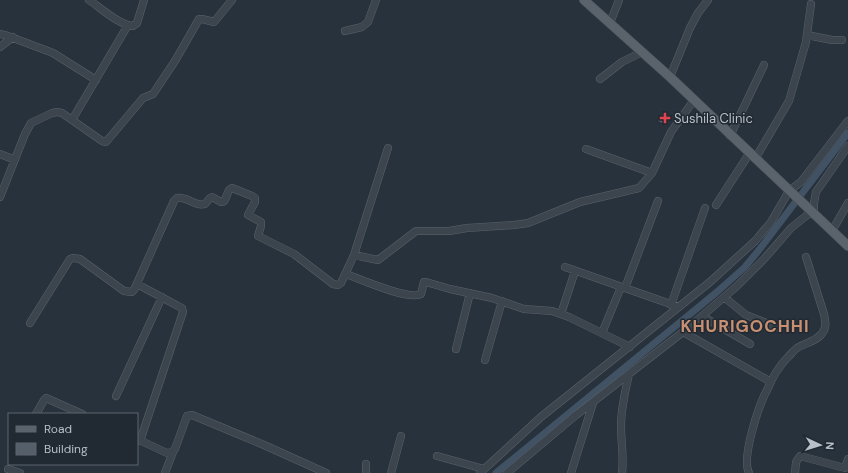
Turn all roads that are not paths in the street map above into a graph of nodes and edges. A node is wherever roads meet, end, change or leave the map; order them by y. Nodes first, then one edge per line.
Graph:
1 (89, 0) edge
2 (144, 0) edge
3 (232, 0) edge
4 (376, 0) edge
5 (584, 0) edge
6 (619, 0) edge
7 (708, 0) edge
8 (811, 4) dead end
9 (610, 23) junction
10 (128, 25) junction
11 (345, 31) dead end
12 (0, 34) edge
13 (807, 36) junction
14 (13, 37) junction
15 (842, 40) dead end
16 (0, 47) edge
17 (642, 52) junction
18 (764, 65) dead end
19 (670, 77) junction
20 (600, 79) dead end
21 (96, 80) junction
22 (694, 100) junction
23 (72, 120) junction
24 (848, 121) edge
25 (730, 136) junction
26 (848, 146) edge
27 (388, 148) dead end
28 (586, 149) dead end
29 (0, 154) edge
30 (752, 156) junction
31 (15, 160) junction
32 (652, 173) junction
33 (791, 193) junction
34 (0, 198) edge
35 (658, 201) dead end
36 (848, 203) edge
37 (716, 205) dead end
38 (705, 208) dead end
39 (811, 212) junction
40 (832, 231) junction
41 (848, 246) edge
42 (354, 255) junction
43 (806, 257) dead end
44 (565, 267) dead end
45 (575, 271) junction
46 (346, 274) junction
47 (137, 284) junction
48 (623, 288) junction
49 (470, 293) junction
50 (162, 297) junction
51 (724, 298) junction
52 (502, 301) junction
53 (671, 305) junction
54 (679, 308) junction
55 (561, 314) junction
56 (702, 316) junction
57 (30, 323) dead end
58 (777, 327) dead end
59 (683, 332) junction
60 (602, 333) junction
61 (750, 344) dead end
62 (630, 347) junction
63 (456, 349) dead end
64 (485, 360) dead end
65 (629, 374) junction
66 (771, 382) junction
67 (116, 396) dead end
68 (593, 403) junction
69 (37, 413) edge
70 (80, 413) edge
71 (401, 436) dead end
72 (139, 440) edge
73 (173, 452) junction
74 (437, 456) dead end
75 (848, 459) edge
76 (366, 464) dead end
77 (9, 469) edge
78 (482, 471) edge
79 (20, 473) edge
80 (165, 473) edge
81 (326, 473) edge
82 (366, 473) edge
83 (391, 473) edge
84 (507, 473) edge
85 (571, 473) edge
86 (622, 473) edge
87 (749, 473) edge
88 (795, 473) edge

1 - 10 street
2 - 10 street
3 - 23 street
4 - 11 street
5 - 9 main road
6 - 9 street
7 - 19 street
8 - 13 street
9 - 17 main road
10 - 21 street
12 - 14 street
13 - 15 street
13 - 30 street
14 - 16 street
14 - 21 street
17 - 19 main road
17 - 20 street
18 - 25 street
19 - 22 main road
21 - 23 street
22 - 25 main road
22 - 32 street
23 - 31 street
24 - 33 street
25 - 30 main road
26 - 39 street
27 - 42 street
28 - 32 street
29 - 31 street
30 - 33 main road
30 - 37 street
31 - 34 street
32 - 42 street
33 - 39 main road
33 - 54 street
35 - 48 street
36 - 40 street
38 - 53 street
39 - 40 main road
39 - 51 street
40 - 41 main road
42 - 46 street
43 - 66 street
44 - 45 street
45 - 48 street
45 - 55 street
46 - 47 street
46 - 49 street
47 - 50 street
47 - 57 street
48 - 53 street
48 - 60 street
49 - 52 street
49 - 63 street
50 - 67 street
50 - 72 street
51 - 56 street
51 - 58 street
52 - 55 street
52 - 64 street
53 - 54 street
54 - 62 street
55 - 60 street
56 - 59 street
56 - 61 street
59 - 65 street
59 - 66 street
60 - 62 street
62 - 78 street
65 - 68 street
65 - 86 street
66 - 87 street
68 - 84 street
68 - 85 street
69 - 70 street
71 - 83 street
72 - 73 street
73 - 80 street
73 - 81 street
74 - 78 street
75 - 88 street
76 - 82 street
77 - 79 street

